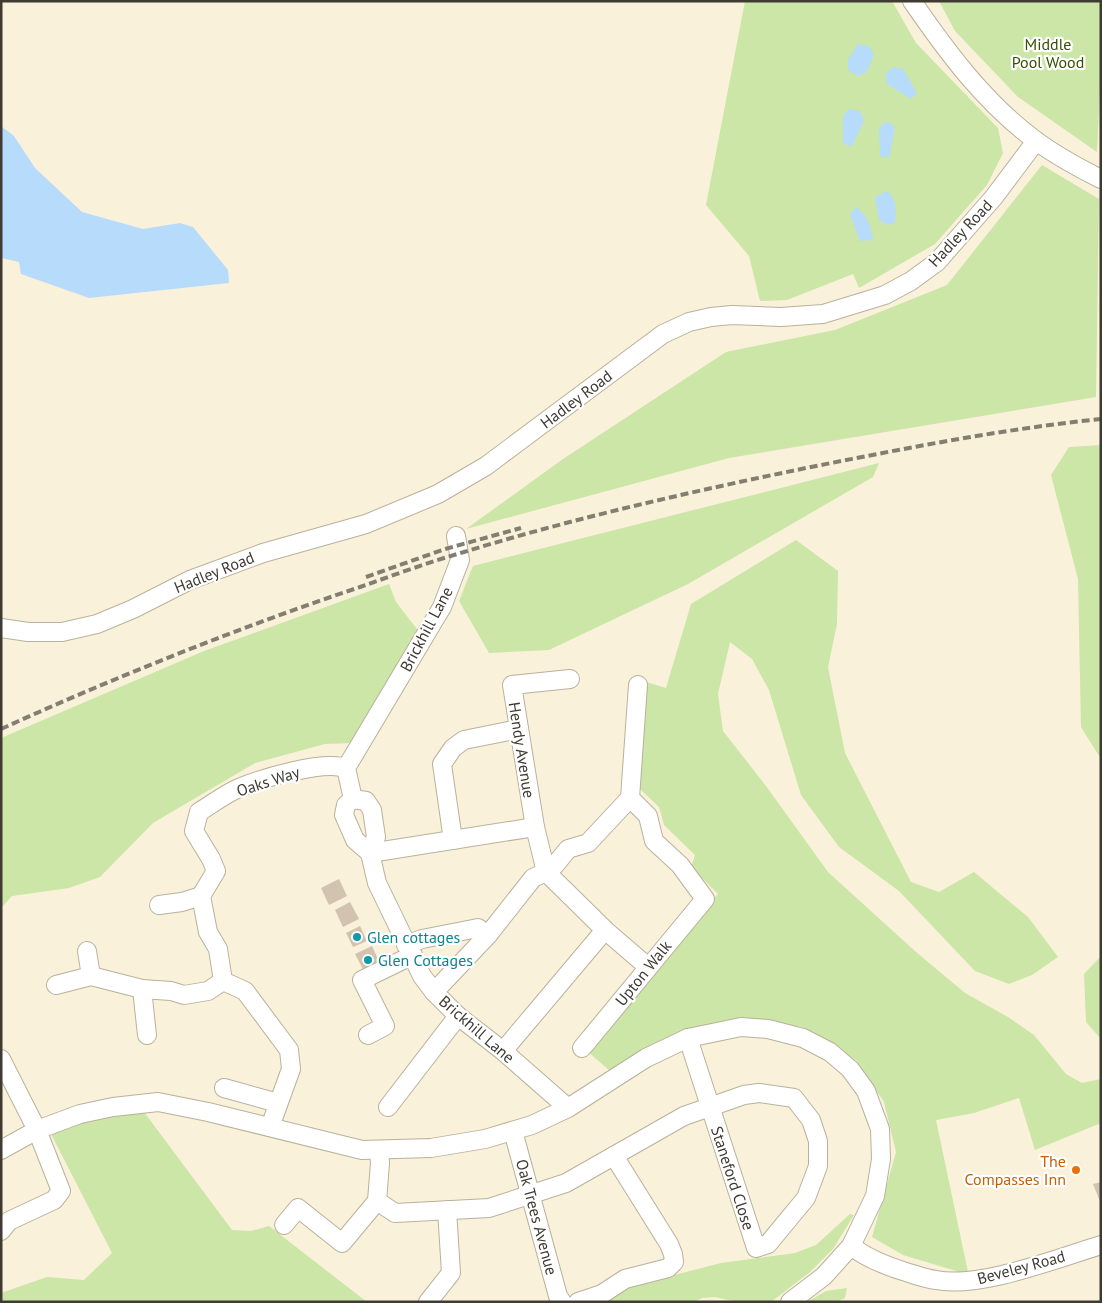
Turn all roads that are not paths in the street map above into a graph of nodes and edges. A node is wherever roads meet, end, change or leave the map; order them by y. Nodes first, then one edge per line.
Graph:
1 (912, 1) edge
2 (1036, 141) junction
3 (1101, 179) edge
4 (456, 536) dead end
5 (1, 628) edge
6 (570, 679) dead end
7 (638, 685) dead end
8 (519, 729) junction
9 (346, 768) junction
10 (630, 798) junction
11 (352, 799) junction
12 (534, 827) junction
13 (453, 840) junction
14 (370, 854) junction
15 (546, 872) junction
16 (201, 896) junction
17 (159, 905) dead end
18 (606, 930) junction
19 (488, 935) junction
20 (409, 950) junction
21 (87, 951) dead end
22 (648, 967) junction
23 (90, 976) junction
24 (223, 981) junction
25 (56, 985) dead end
26 (142, 990) junction
27 (434, 992) junction
28 (458, 1016) junction
29 (147, 1035) dead end
30 (368, 1035) dead end
31 (688, 1038) junction
32 (582, 1048) dead end
33 (503, 1051) junction
34 (3, 1067) edge
35 (224, 1088) dead end
36 (278, 1103) junction
37 (388, 1107) dead end
38 (710, 1107) junction
39 (568, 1108) junction
40 (270, 1127) junction
41 (37, 1130) junction
42 (513, 1131) junction
43 (1, 1150) edge
44 (379, 1150) junction
45 (614, 1156) junction
46 (531, 1196) junction
47 (377, 1201) junction
48 (447, 1210) junction
49 (284, 1225) dead end
50 (1, 1231) edge
51 (1101, 1245) edge
52 (851, 1246) junction
53 (428, 1302) edge
54 (562, 1302) edge
55 (578, 1302) edge
56 (790, 1302) edge

1 - 2 street
2 - 3 street
2 - 5 street, Hadley Road
4 - 9 street, Brickhill Lane
6 - 8 street, Hendy Avenue
7 - 10 street
8 - 12 street, Hendy Avenue
8 - 13 street
9 - 11 street, Brickhill Lane
9 - 16 street, Oaks Way
10 - 15 street
10 - 22 street, Upton Walk
11 - 14 street, Brickhill Lane
11 - 14 street, Brickhill Lane
12 - 13 street
12 - 15 street, Hendy Avenue
13 - 14 street
14 - 20 street, Brickhill Lane
15 - 18 street
15 - 19 street
16 - 17 street
16 - 24 street
18 - 22 street
18 - 33 street
19 - 20 street
19 - 27 street
20 - 27 street, Brickhill Lane
20 - 30 street
21 - 23 street
22 - 32 street, Upton Walk
23 - 25 street
23 - 26 street
24 - 26 street
24 - 36 street
26 - 29 street
27 - 28 street, Brickhill Lane
28 - 33 street, Brickhill Lane
28 - 37 street
31 - 38 street, Staneford Close
31 - 39 street
31 - 52 street
33 - 39 street, Brickhill Lane
34 - 41 street
35 - 36 street
36 - 40 street
38 - 38 street, Staneford Close
38 - 45 street
39 - 42 street
40 - 41 street
40 - 44 street
41 - 43 street
41 - 50 street
42 - 44 street
42 - 46 street, Oak Trees Avenue
44 - 47 street
45 - 46 street
45 - 55 street
46 - 48 street
46 - 54 street, Oak Trees Avenue
47 - 48 street
47 - 49 street
48 - 53 street
51 - 52 street, Beveley Road
52 - 56 street

